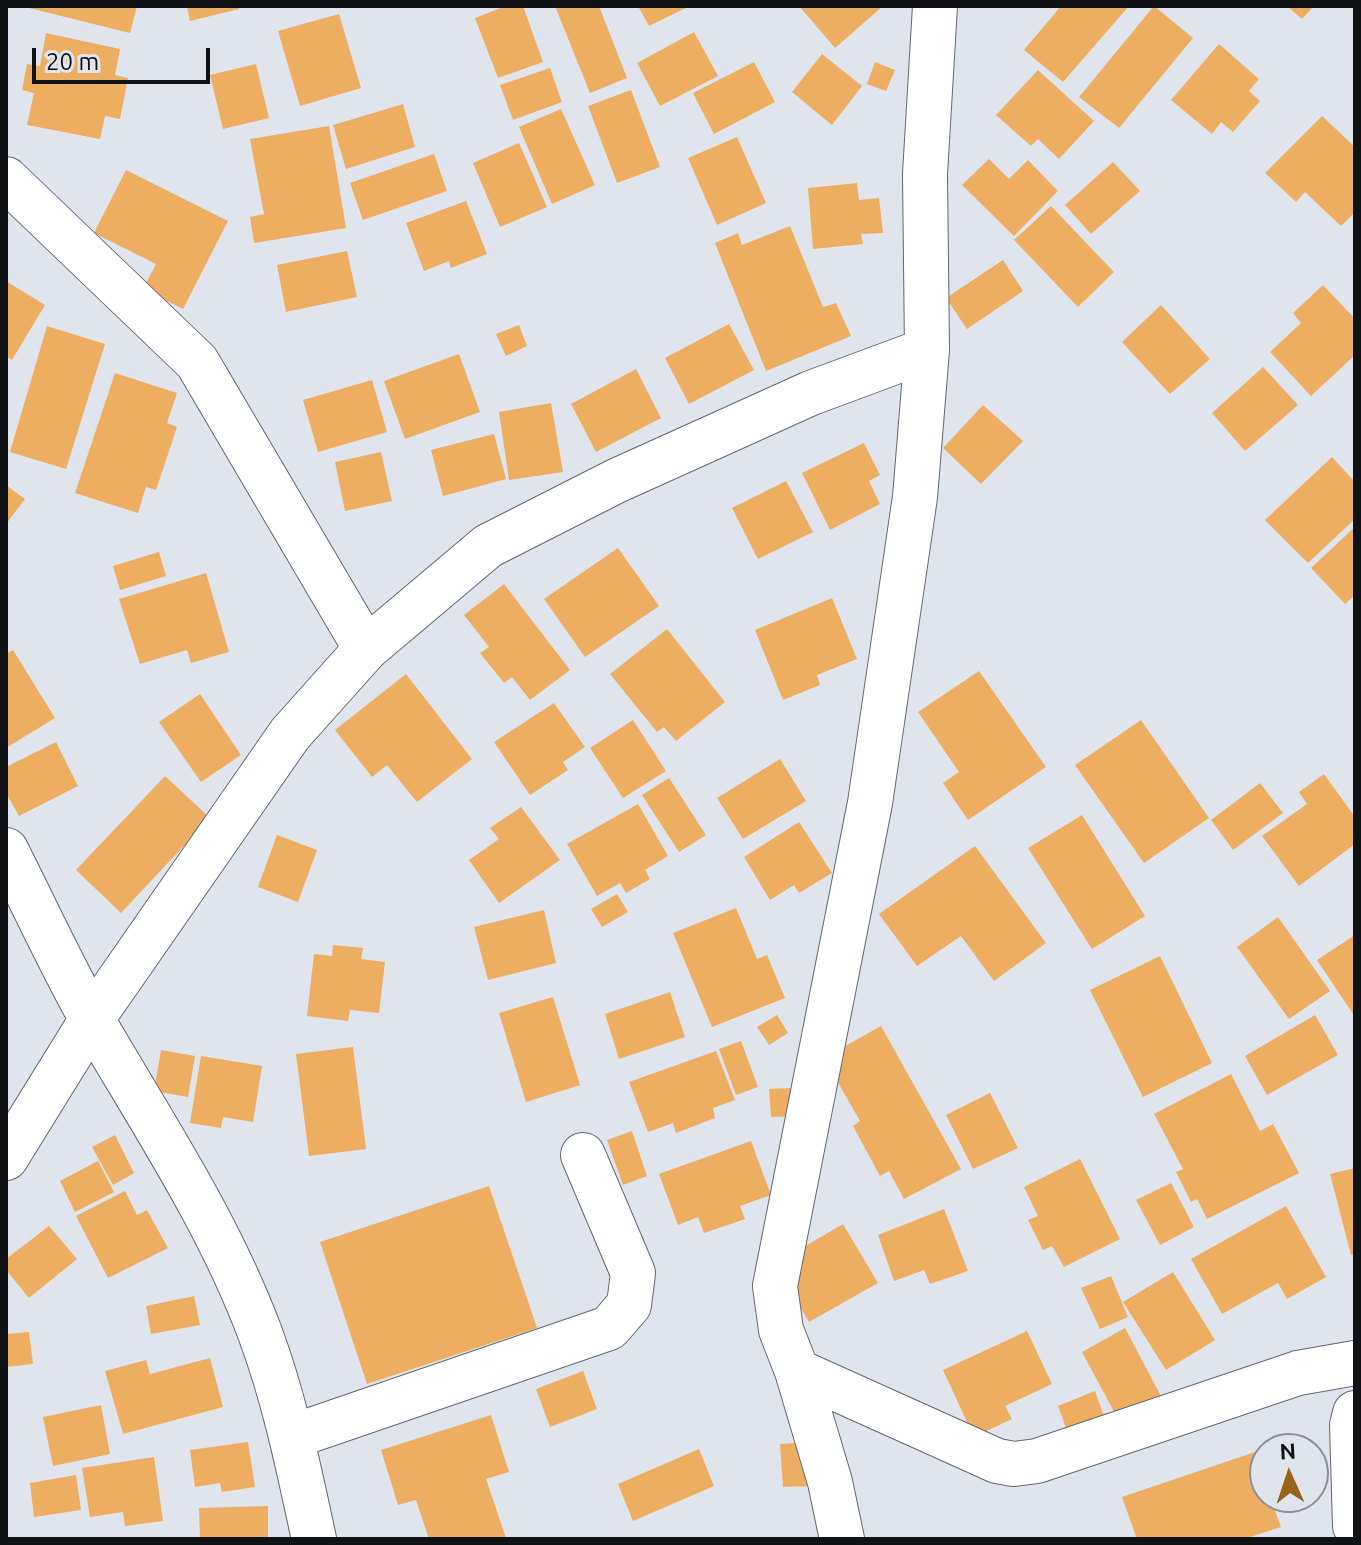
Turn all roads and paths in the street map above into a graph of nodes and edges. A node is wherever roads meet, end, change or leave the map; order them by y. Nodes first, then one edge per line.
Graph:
1 (935, 6) edge
2 (6, 179) edge
3 (927, 350) junction
4 (366, 649) junction
5 (6, 850) edge
6 (92, 1019) junction
7 (583, 1155) dead end
8 (6, 1158) edge
9 (1355, 1363) edge
10 (797, 1371) junction
11 (1355, 1413) edge
12 (291, 1437) junction
13 (1355, 1526) edge
14 (314, 1539) edge
15 (842, 1539) edge

1 - 3 street
2 - 4 street
3 - 4 street
3 - 10 street
4 - 6 street
5 - 6 street
6 - 8 street
6 - 12 street
7 - 12 street
9 - 10 street
10 - 15 street
11 - 13 street
12 - 14 street

